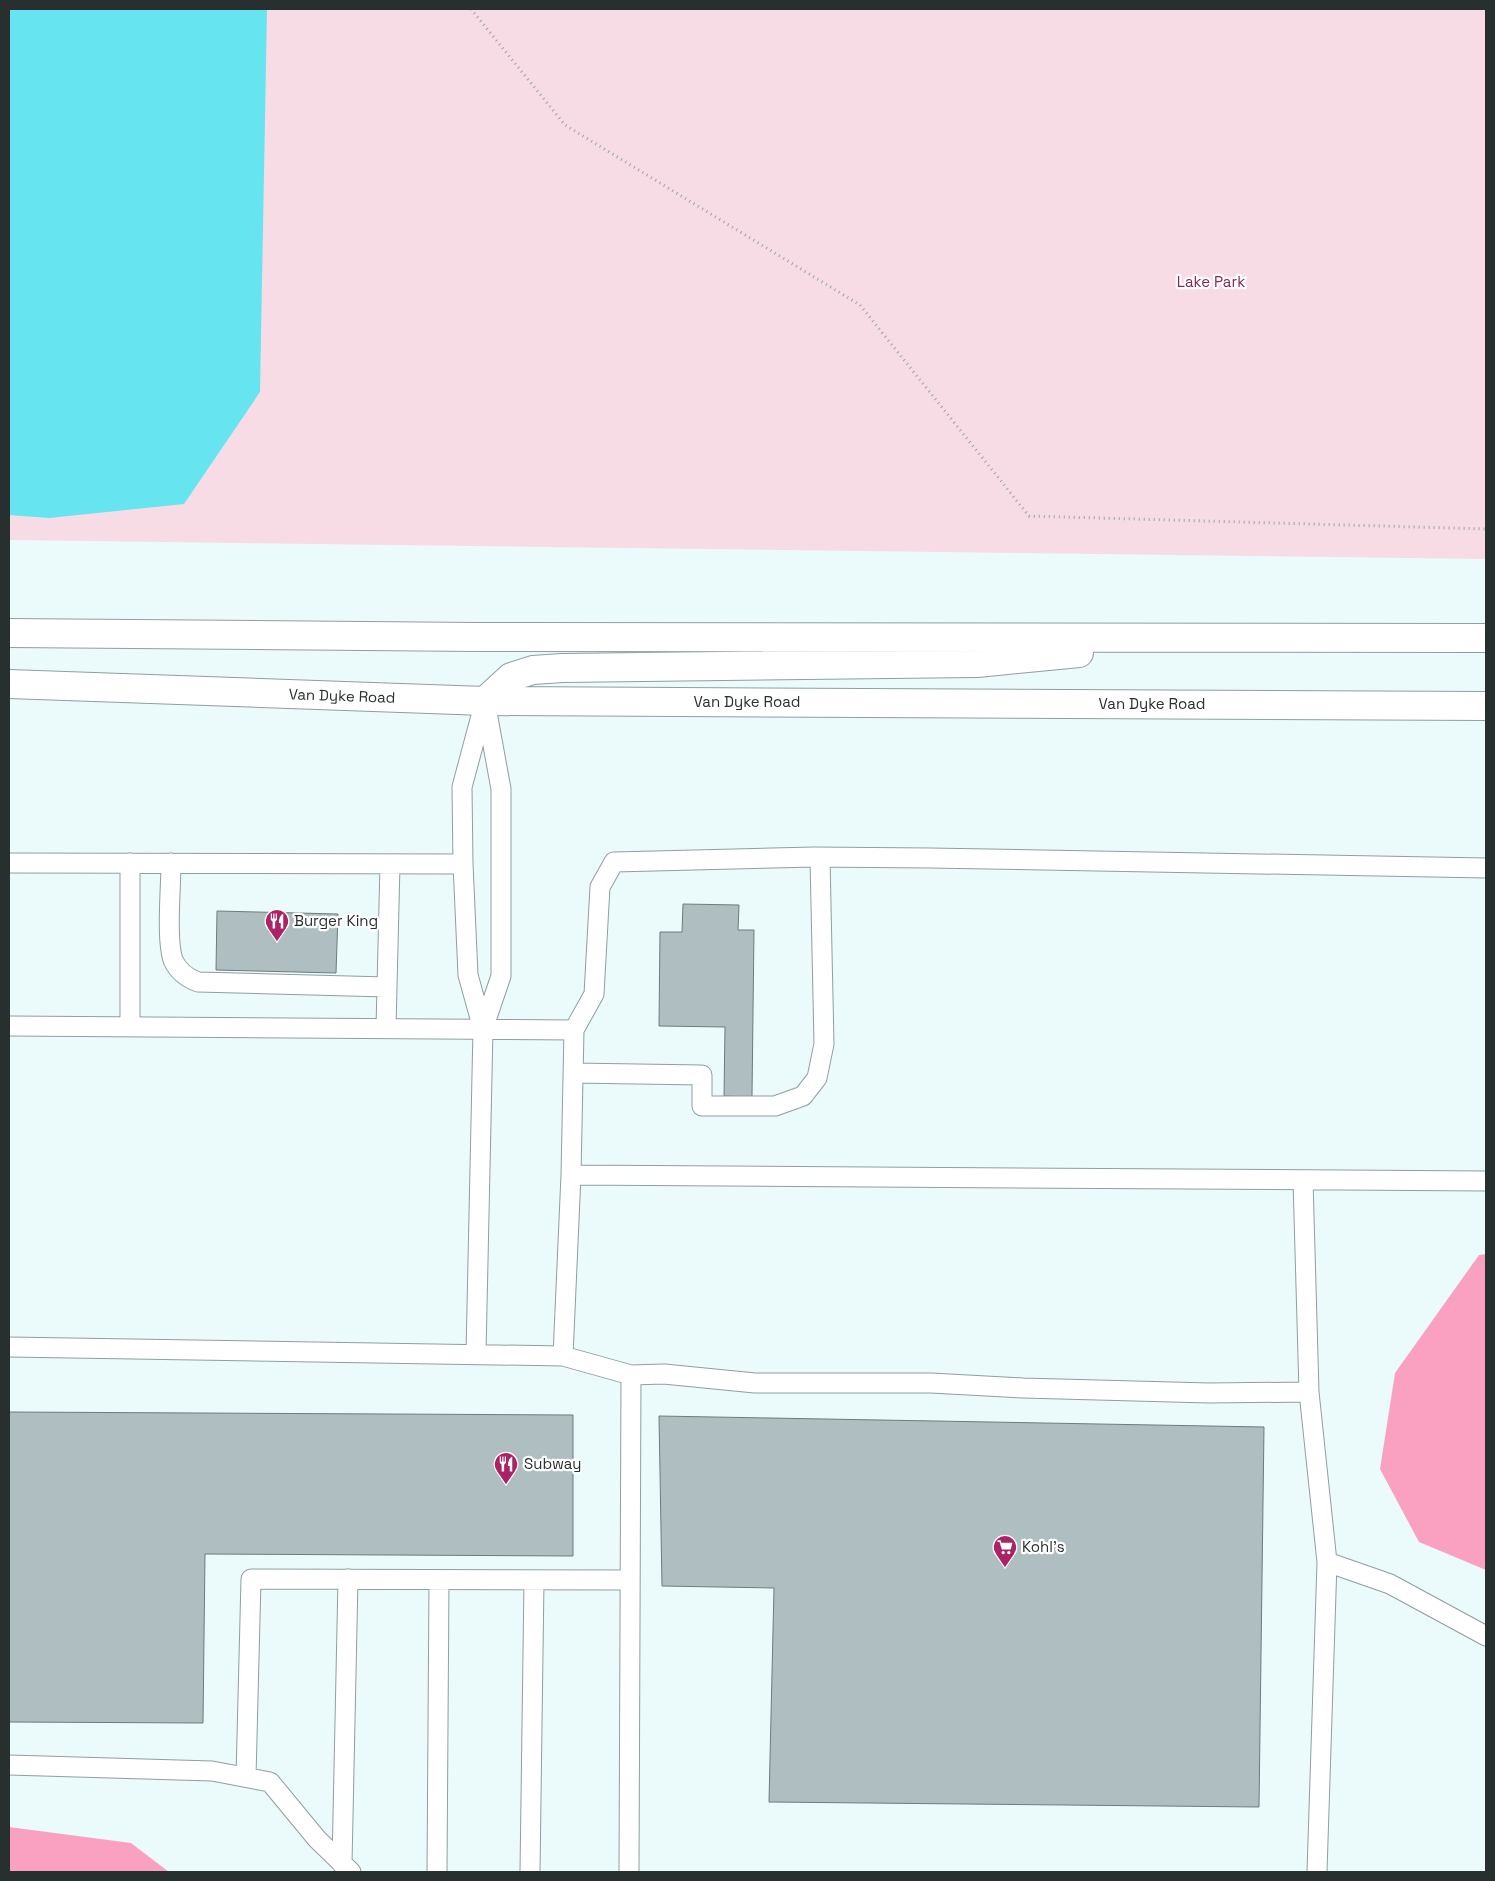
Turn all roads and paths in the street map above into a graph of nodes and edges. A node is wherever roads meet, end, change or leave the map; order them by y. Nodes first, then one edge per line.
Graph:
1 (471, 9) edge
2 (1486, 529) edge
3 (9, 633) edge
4 (1238, 637) junction
5 (1486, 638) edge
6 (9, 684) edge
7 (485, 701) junction
8 (1486, 706) edge
9 (820, 858) junction
10 (9, 863) edge
11 (130, 863) junction
12 (171, 863) junction
13 (390, 864) junction
14 (463, 864) junction
15 (1486, 868) edge
16 (387, 987) junction
17 (9, 1026) edge
18 (130, 1027) junction
19 (386, 1028) junction
20 (483, 1029) junction
21 (574, 1030) junction
22 (573, 1073) junction
23 (571, 1175) junction
24 (1303, 1180) junction
25 (1486, 1180) edge
26 (9, 1347) edge
27 (476, 1354) junction
28 (563, 1356) junction
29 (631, 1375) junction
30 (1309, 1392) junction
31 (1328, 1562) junction
32 (348, 1579) junction
33 (439, 1580) junction
34 (534, 1580) junction
35 (630, 1580) junction
36 (1486, 1636) edge
37 (9, 1765) edge
38 (246, 1777) junction
39 (346, 1868) edge
40 (437, 1872) edge
41 (530, 1872) edge
42 (629, 1872) edge
43 (1317, 1872) edge

1 - 2 path
3 - 4 main road
4 - 5 main road
4 - 7 main road
6 - 7 main road, Van Dyke Road
7 - 8 main road, Van Dyke Road
7 - 14 lane
7 - 20 lane
9 - 15 lane
9 - 21 lane
9 - 22 lane
10 - 11 lane
11 - 12 lane
11 - 18 lane
12 - 13 lane
12 - 16 lane
13 - 14 lane
13 - 16 lane
14 - 20 lane
16 - 19 lane
17 - 18 lane
18 - 19 lane
19 - 20 lane
20 - 21 lane
20 - 27 lane
21 - 22 lane
22 - 23 lane
23 - 24 lane
23 - 28 lane
24 - 25 lane
24 - 30 lane
26 - 27 lane
27 - 28 lane
28 - 29 lane
29 - 30 lane
29 - 35 lane
30 - 31 lane
31 - 36 lane
31 - 43 lane
32 - 33 lane
32 - 38 lane
32 - 39 lane
33 - 34 lane
33 - 40 lane
34 - 35 lane
34 - 41 lane
35 - 42 lane
37 - 38 lane
38 - 39 lane

